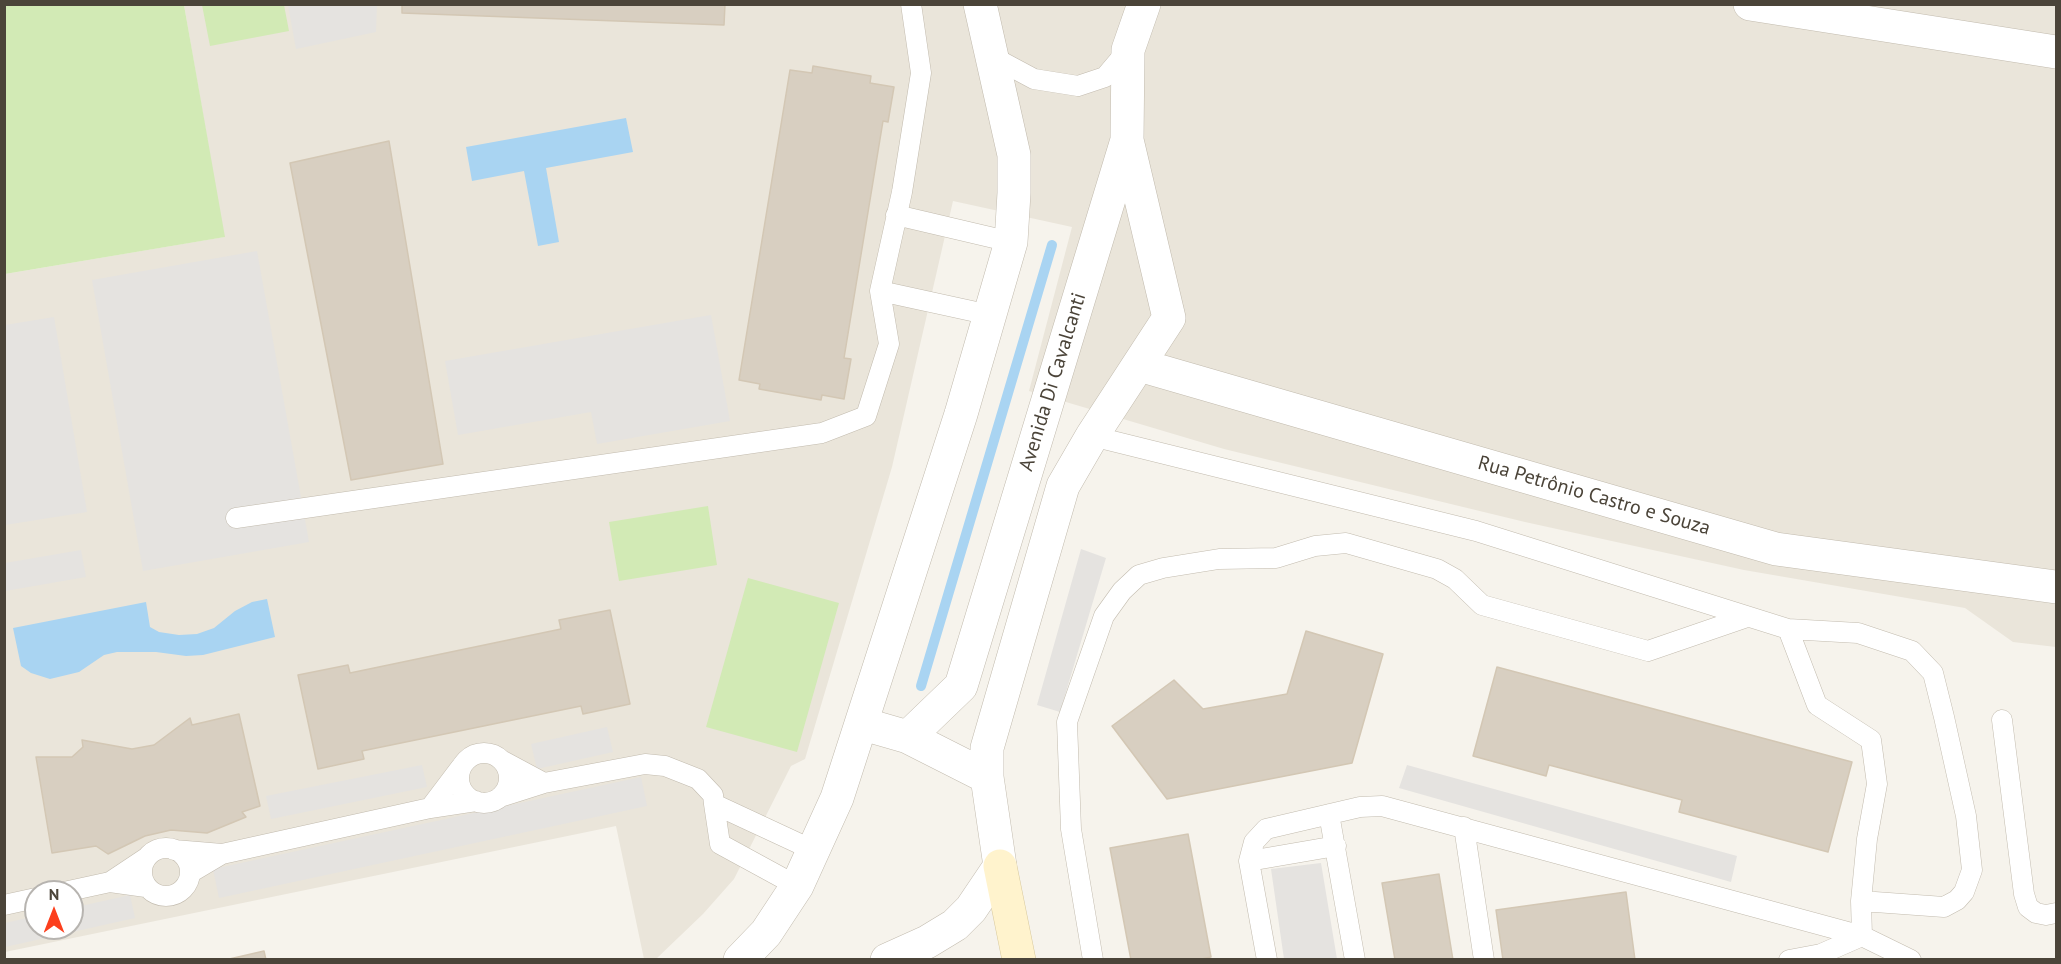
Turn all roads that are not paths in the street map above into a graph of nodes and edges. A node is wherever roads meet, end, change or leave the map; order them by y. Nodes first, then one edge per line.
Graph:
1 (911, 4) edge
2 (980, 4) edge
3 (1144, 4) edge
4 (1750, 4) edge
5 (1128, 50) junction
6 (2056, 52) edge
7 (991, 56) junction
8 (1127, 140) junction
9 (896, 215) junction
10 (1011, 236) junction
11 (880, 291) junction
12 (990, 315) junction
13 (1139, 365) junction
14 (1092, 436) junction
15 (236, 518) dead end
16 (2056, 587) edge
17 (1747, 617) junction
18 (1788, 629) junction
19 (2002, 720) dead end
20 (863, 724) junction
21 (908, 737) junction
22 (503, 761) junction
23 (461, 767) junction
24 (987, 777) junction
25 (544, 783) junction
26 (500, 797) junction
27 (476, 801) junction
28 (714, 804) junction
29 (430, 808) junction
30 (1329, 814) junction
31 (1464, 827) junction
32 (1336, 846) junction
33 (174, 850) junction
34 (814, 851) junction
35 (222, 854) junction
36 (146, 858) junction
37 (1250, 861) junction
38 (1000, 866) junction
39 (190, 873) junction
40 (110, 882) junction
41 (797, 886) junction
42 (146, 887) junction
43 (84, 888) edge
44 (24, 901) edge
45 (1861, 901) junction
46 (4, 905) edge
47 (2056, 913) edge
48 (1862, 936) junction
49 (740, 960) edge
50 (887, 960) edge
51 (1019, 960) edge
52 (1093, 960) edge
53 (1267, 960) edge
54 (1355, 960) edge
55 (1484, 960) edge
56 (1789, 960) edge
57 (1911, 960) edge

1 - 9 lane
2 - 7 street
3 - 5 street, Avenida Di Cavalcanti
4 - 6 street
5 - 7 lane
5 - 8 street, Avenida Di Cavalcanti
7 - 10 street
8 - 13 street, Avenida Di Cavalcanti
8 - 21 street, Avenida Di Cavalcanti
9 - 10 lane
9 - 11 lane
10 - 12 street
11 - 12 lane
11 - 15 lane
12 - 20 street
13 - 14 street, Avenida Di Cavalcanti
13 - 16 street, Rua Petrônio Castro e Souza
14 - 17 lane
14 - 24 street, Avenida Di Cavalcanti
17 - 18 lane
17 - 52 lane
18 - 45 lane
18 - 45 lane
19 - 47 lane
20 - 21 street
20 - 34 street
21 - 24 street
22 - 23 lane
22 - 25 lane
22 - 26 lane
23 - 27 lane
23 - 29 lane
24 - 38 street, Avenida Di Cavalcanti
25 - 26 lane
25 - 28 lane
26 - 27 lane
27 - 29 lane
28 - 34 lane
28 - 41 lane
29 - 35 lane
30 - 31 lane
30 - 32 lane
30 - 37 lane
31 - 48 lane
31 - 55 lane
32 - 37 lane
32 - 54 lane
33 - 35 lane
33 - 36 lane
33 - 39 lane
34 - 41 street
35 - 39 lane
36 - 40 lane
36 - 42 lane
37 - 53 lane
38 - 50 street
38 - 51 main road
39 - 42 lane
40 - 42 lane
40 - 43 lane
41 - 49 street
44 - 46 lane
45 - 48 lane
48 - 56 lane
48 - 57 lane

